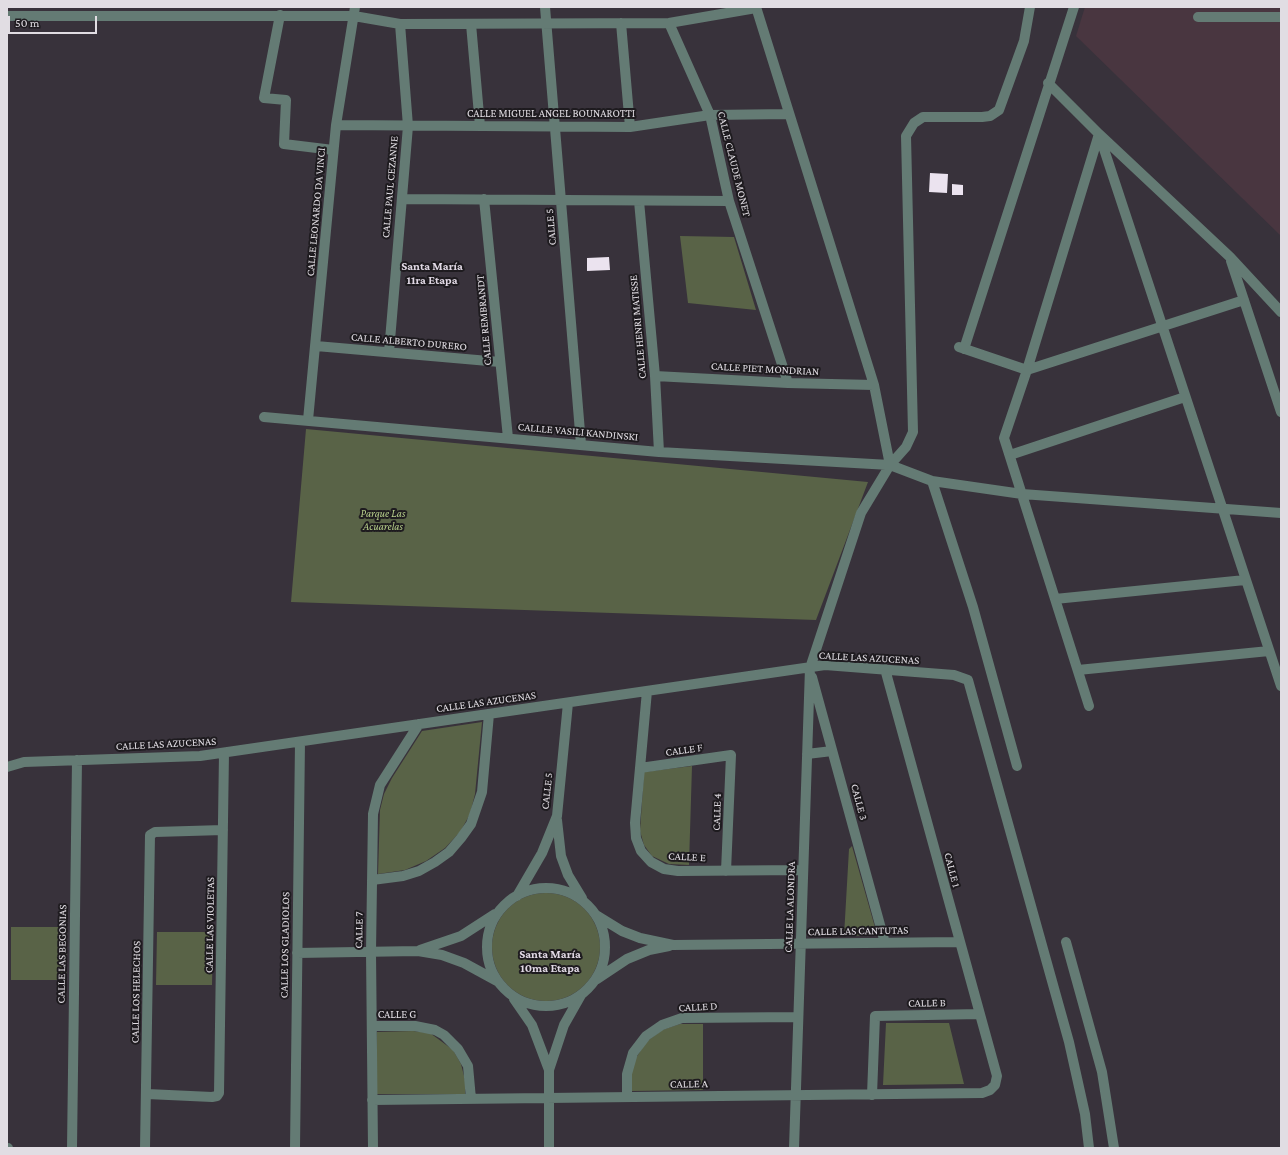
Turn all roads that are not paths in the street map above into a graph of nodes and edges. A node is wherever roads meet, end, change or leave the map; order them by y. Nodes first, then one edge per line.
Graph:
1 (545, 7) edge
2 (1030, 7) edge
3 (1074, 7) edge
4 (756, 8) edge
5 (355, 11) edge
6 (280, 15) junction
7 (7, 16) edge
8 (1198, 17) dead end
9 (1281, 17) edge
10 (622, 23) junction
11 (669, 23) junction
12 (400, 24) junction
13 (470, 24) junction
14 (547, 24) junction
15 (1048, 83) junction
16 (789, 114) junction
17 (710, 115) junction
18 (336, 125) junction
19 (408, 126) junction
20 (480, 126) junction
21 (555, 127) junction
22 (630, 127) junction
23 (1099, 134) junction
24 (333, 150) junction
25 (402, 199) junction
26 (484, 199) junction
27 (561, 200) junction
28 (639, 201) junction
29 (729, 201) junction
30 (1230, 257) junction
31 (1244, 300) junction
32 (1281, 312) edge
33 (1162, 327) junction
34 (316, 346) junction
35 (389, 352) junction
36 (500, 362) junction
37 (1027, 370) junction
38 (655, 376) junction
39 (788, 383) junction
40 (874, 385) junction
41 (1185, 397) junction
42 (1281, 412) edge
43 (264, 417) dead end
44 (308, 420) junction
45 (508, 438) junction
46 (582, 444) junction
47 (659, 452) junction
48 (1010, 455) junction
49 (890, 466) junction
50 (932, 481) junction
51 (1022, 494) junction
52 (1222, 510) junction
53 (1281, 513) edge
54 (1245, 580) junction
55 (1055, 599) junction
56 (1269, 651) junction
57 (810, 668) junction
58 (885, 669) junction
59 (1078, 670) junction
60 (1281, 686) edge
61 (647, 691) junction
62 (568, 703) junction
63 (1089, 706) dead end
64 (489, 714) junction
65 (419, 724) junction
66 (300, 742) junction
67 (832, 751) junction
68 (224, 753) junction
69 (807, 754) junction
70 (731, 755) joint
71 (77, 760) junction
72 (1017, 766) dead end
73 (7, 767) edge
74 (640, 768) junction
75 (557, 816) junction
76 (223, 830) junction
77 (803, 870) junction
78 (726, 871) junction
79 (372, 880) junction
80 (516, 896) junction
81 (583, 900) junction
82 (501, 908) junction
83 (596, 915) junction
84 (960, 942) junction
85 (1066, 942) dead end
86 (885, 943) junction
87 (801, 944) junction
88 (673, 945) junction
89 (418, 951) junction
90 (371, 952) junction
91 (297, 953) junction
92 (595, 980) junction
93 (497, 981) junction
94 (582, 994) junction
95 (510, 995) junction
96 (980, 1014) junction
97 (798, 1017) junction
98 (372, 1026) junction
99 (549, 1070) junction
100 (997, 1076) joint
101 (147, 1094) junction
102 (796, 1095) junction
103 (872, 1095) junction
104 (627, 1097) junction
105 (549, 1098) junction
106 (471, 1099) junction
107 (372, 1100) junction
108 (72, 1148) edge
109 (145, 1148) edge
110 (295, 1148) edge
111 (373, 1148) edge
112 (549, 1148) edge
113 (794, 1148) edge
114 (1089, 1148) edge
115 (1114, 1148) edge

1 - 14 street, CALLE 5
2 - 49 street, CALLE LA ALONDRA
3 - 15 street
4 - 11 street
4 - 16 street
5 - 6 street
5 - 12 street
5 - 18 street, CALLE LEONARDO DA VINCI
6 - 7 street
6 - 24 street
8 - 9 street
10 - 11 street
10 - 14 street
10 - 22 street
11 - 17 street, CALLE CLAUDE MONET
12 - 13 street
12 - 19 street, CALLE PAUL CEZANNE
13 - 14 street
13 - 20 street
14 - 21 street, CALLE 5
15 - 23 street
15 - 37 street
16 - 17 street, CALLE MIGUEL ANGEL BOUNAROTTI
16 - 40 street
17 - 22 street, CALLE MIGUEL ANGEL BOUNAROTTI
17 - 29 street, CALLE CLAUDE MONET
18 - 19 street, CALLE MIGUEL ANGEL BOUNAROTTI
18 - 24 street, CALLE LEONARDO DA VINCI
19 - 20 street, CALLE MIGUEL ANGEL BOUNAROTTI
19 - 25 street, CALLE PAUL CEZANNE
20 - 21 street, CALLE MIGUEL ANGEL BOUNAROTTI
21 - 22 street, CALLE MIGUEL ANGEL BOUNAROTTI
21 - 27 street, CALLE 5
23 - 30 street
23 - 33 street
23 - 37 street
24 - 34 street, CALLE LEONARDO DA VINCI
25 - 26 street
25 - 35 street, CALLE PAUL CEZANNE
26 - 27 street
26 - 36 street, CALLE REMBRANDT
27 - 28 street
27 - 46 street, CALLE 5
28 - 29 street
28 - 38 street, CALLE HENRI MATISSE
29 - 39 street, CALLE CLAUDE MONET
30 - 31 street
30 - 32 street
31 - 33 street
31 - 42 street
33 - 37 street
33 - 41 street
34 - 35 street, CALLE ALBERTO DURERO
34 - 44 street, CALLE LEONARDO DA VINCI
35 - 36 street, CALLE ALBERTO DURERO
36 - 45 street, CALLE REMBRANDT
37 - 48 street
38 - 39 street, CALLE PIET MONDRIAN
38 - 47 street, CALLE HENRI MATISSE
39 - 40 street, CALLE PIET MONDRIAN
40 - 49 street
41 - 48 street
41 - 52 street
43 - 44 street, CALLLE VASILI KANDINSKI
44 - 45 street, CALLLE VASILI KANDINSKI
45 - 46 street, CALLLE VASILI KANDINSKI
46 - 47 street, CALLLE VASILI KANDINSKI
47 - 49 street, CALLLE VASILI KANDINSKI
48 - 51 street
49 - 50 street, CALLLE VASILI KANDINSKI
49 - 57 street, CALLE LA ALONDRA
50 - 51 street, CALLLE VASILI KANDINSKI
50 - 72 street
51 - 52 street, CALLLE VASILI KANDINSKI
51 - 55 street
52 - 53 street, CALLLE VASILI KANDINSKI
52 - 54 street
54 - 55 street
54 - 56 street
55 - 59 street
56 - 59 street
56 - 60 street
57 - 58 street, CALLE LAS AZUCENAS
57 - 61 street, CALLE LAS AZUCENAS
57 - 67 street, CALLE 3
57 - 69 street, CALLE LA ALONDRA
58 - 84 street, CALLE 1
58 - 114 street, CALLE LAS AZUCENAS
59 - 63 street
61 - 62 street, CALLE LAS AZUCENAS
61 - 74 street, CALLE E
62 - 64 street, CALLE LAS AZUCENAS
62 - 75 street, CALLE 5
64 - 65 street, CALLE LAS AZUCENAS
64 - 79 street
65 - 66 street, CALLE LAS AZUCENAS
65 - 79 street, CALLE 7
66 - 68 street, CALLE LAS AZUCENAS
66 - 91 street, CALLE LOS GLADIOLOS
67 - 69 street
67 - 86 street, CALLE 3
68 - 71 street, CALLE LAS AZUCENAS
68 - 76 street, CALLE LAS VIOLETAS
69 - 77 street, CALLE LA ALONDRA
70 - 74 street, CALLE F
70 - 78 street, CALLE 4
71 - 73 street, CALLE LAS AZUCENAS
71 - 108 street, CALLE LAS BEGONIAS
74 - 78 street, CALLE E
75 - 80 street, CALLE 5
75 - 81 street
76 - 101 street, CALLE LOS HELECHOS
76 - 101 street, CALLE LAS VIOLETAS
77 - 78 street, CALLE E
77 - 87 street, CALLE LA ALONDRA
79 - 90 street, CALLE 7
80 - 81 street
80 - 82 street
81 - 83 street
82 - 89 street
82 - 93 street
83 - 88 street, CALLE LAS CANTUTAS
83 - 92 street
84 - 86 street, CALLE LAS CANTUTAS
84 - 96 street, CALLE 1
85 - 115 street
86 - 87 street, CALLE LAS CANTUTAS
87 - 88 street, CALLE LAS CANTUTAS
87 - 97 street, CALLE LA ALONDRA
88 - 92 street
89 - 90 street
89 - 93 street
90 - 91 street
90 - 98 street, CALLE 7
91 - 110 street, CALLE LOS GLADIOLOS
92 - 94 street
93 - 95 street
94 - 95 street
94 - 99 street
95 - 99 street
96 - 100 street, CALLE 1
96 - 103 street, CALLE B
97 - 102 street, CALLE LA ALONDRA
97 - 104 street, CALLE D
98 - 106 street, CALLE G
98 - 107 street, CALLE 7
99 - 105 street
100 - 103 street, CALLE A
101 - 109 street, CALLE LOS HELECHOS
102 - 103 street, CALLE A
102 - 104 street, CALLE A
102 - 113 street, CALLE LA ALONDRA
104 - 105 street, CALLE A
105 - 106 street, CALLE A
105 - 112 street
106 - 107 street, CALLE A
107 - 111 street, CALLE 7

